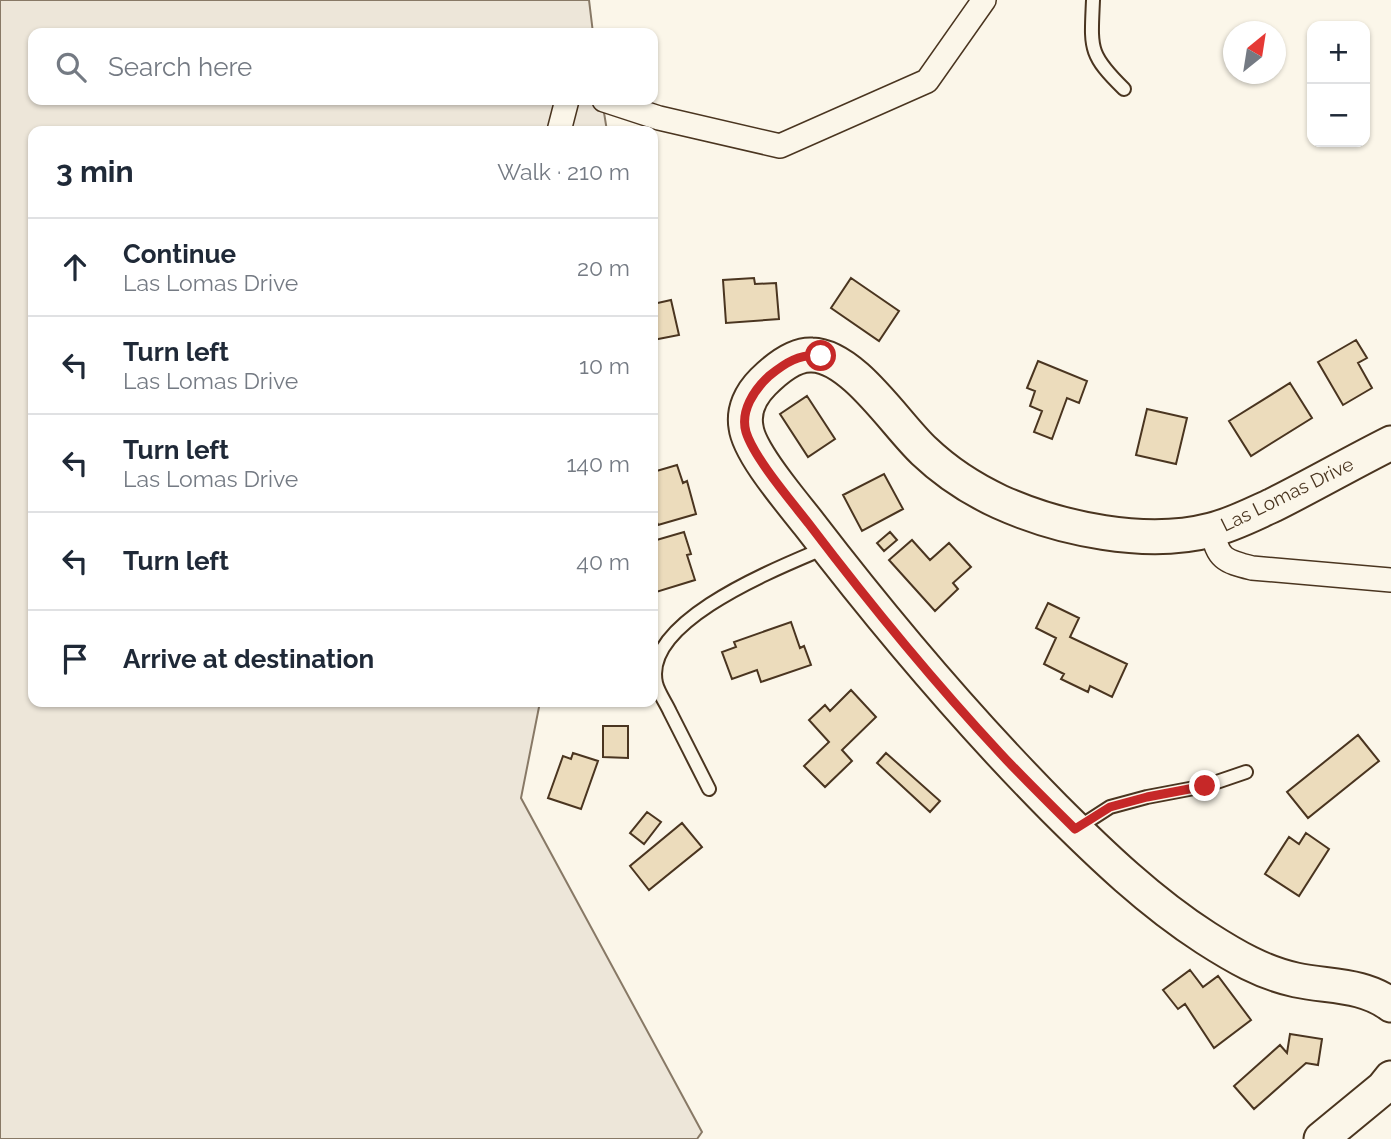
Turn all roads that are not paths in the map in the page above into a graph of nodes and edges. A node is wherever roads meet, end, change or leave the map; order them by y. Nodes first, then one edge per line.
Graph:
1 (985, 0) edge
2 (1093, 0) edge
3 (1124, 89) dead end
4 (567, 105) edge
5 (619, 105) edge
6 (560, 126) edge
7 (1391, 443) edge
8 (1212, 530) junction
9 (827, 547) junction
10 (1391, 580) edge
11 (658, 657) edge
12 (658, 687) edge
13 (1246, 772) dead end
14 (709, 789) dead end
15 (1075, 829) junction
16 (1391, 1005) edge
17 (1388, 1087) edge
18 (1321, 1139) edge

1 - 5 street
2 - 3 lane
4 - 6 street
7 - 8 street, Las Lomas Drive
8 - 9 street, Las Lomas Drive
8 - 10 street
9 - 11 lane
9 - 15 street, Las Lomas Drive
12 - 14 lane
13 - 15 lane
15 - 16 street, Las Lomas Drive
17 - 18 street

